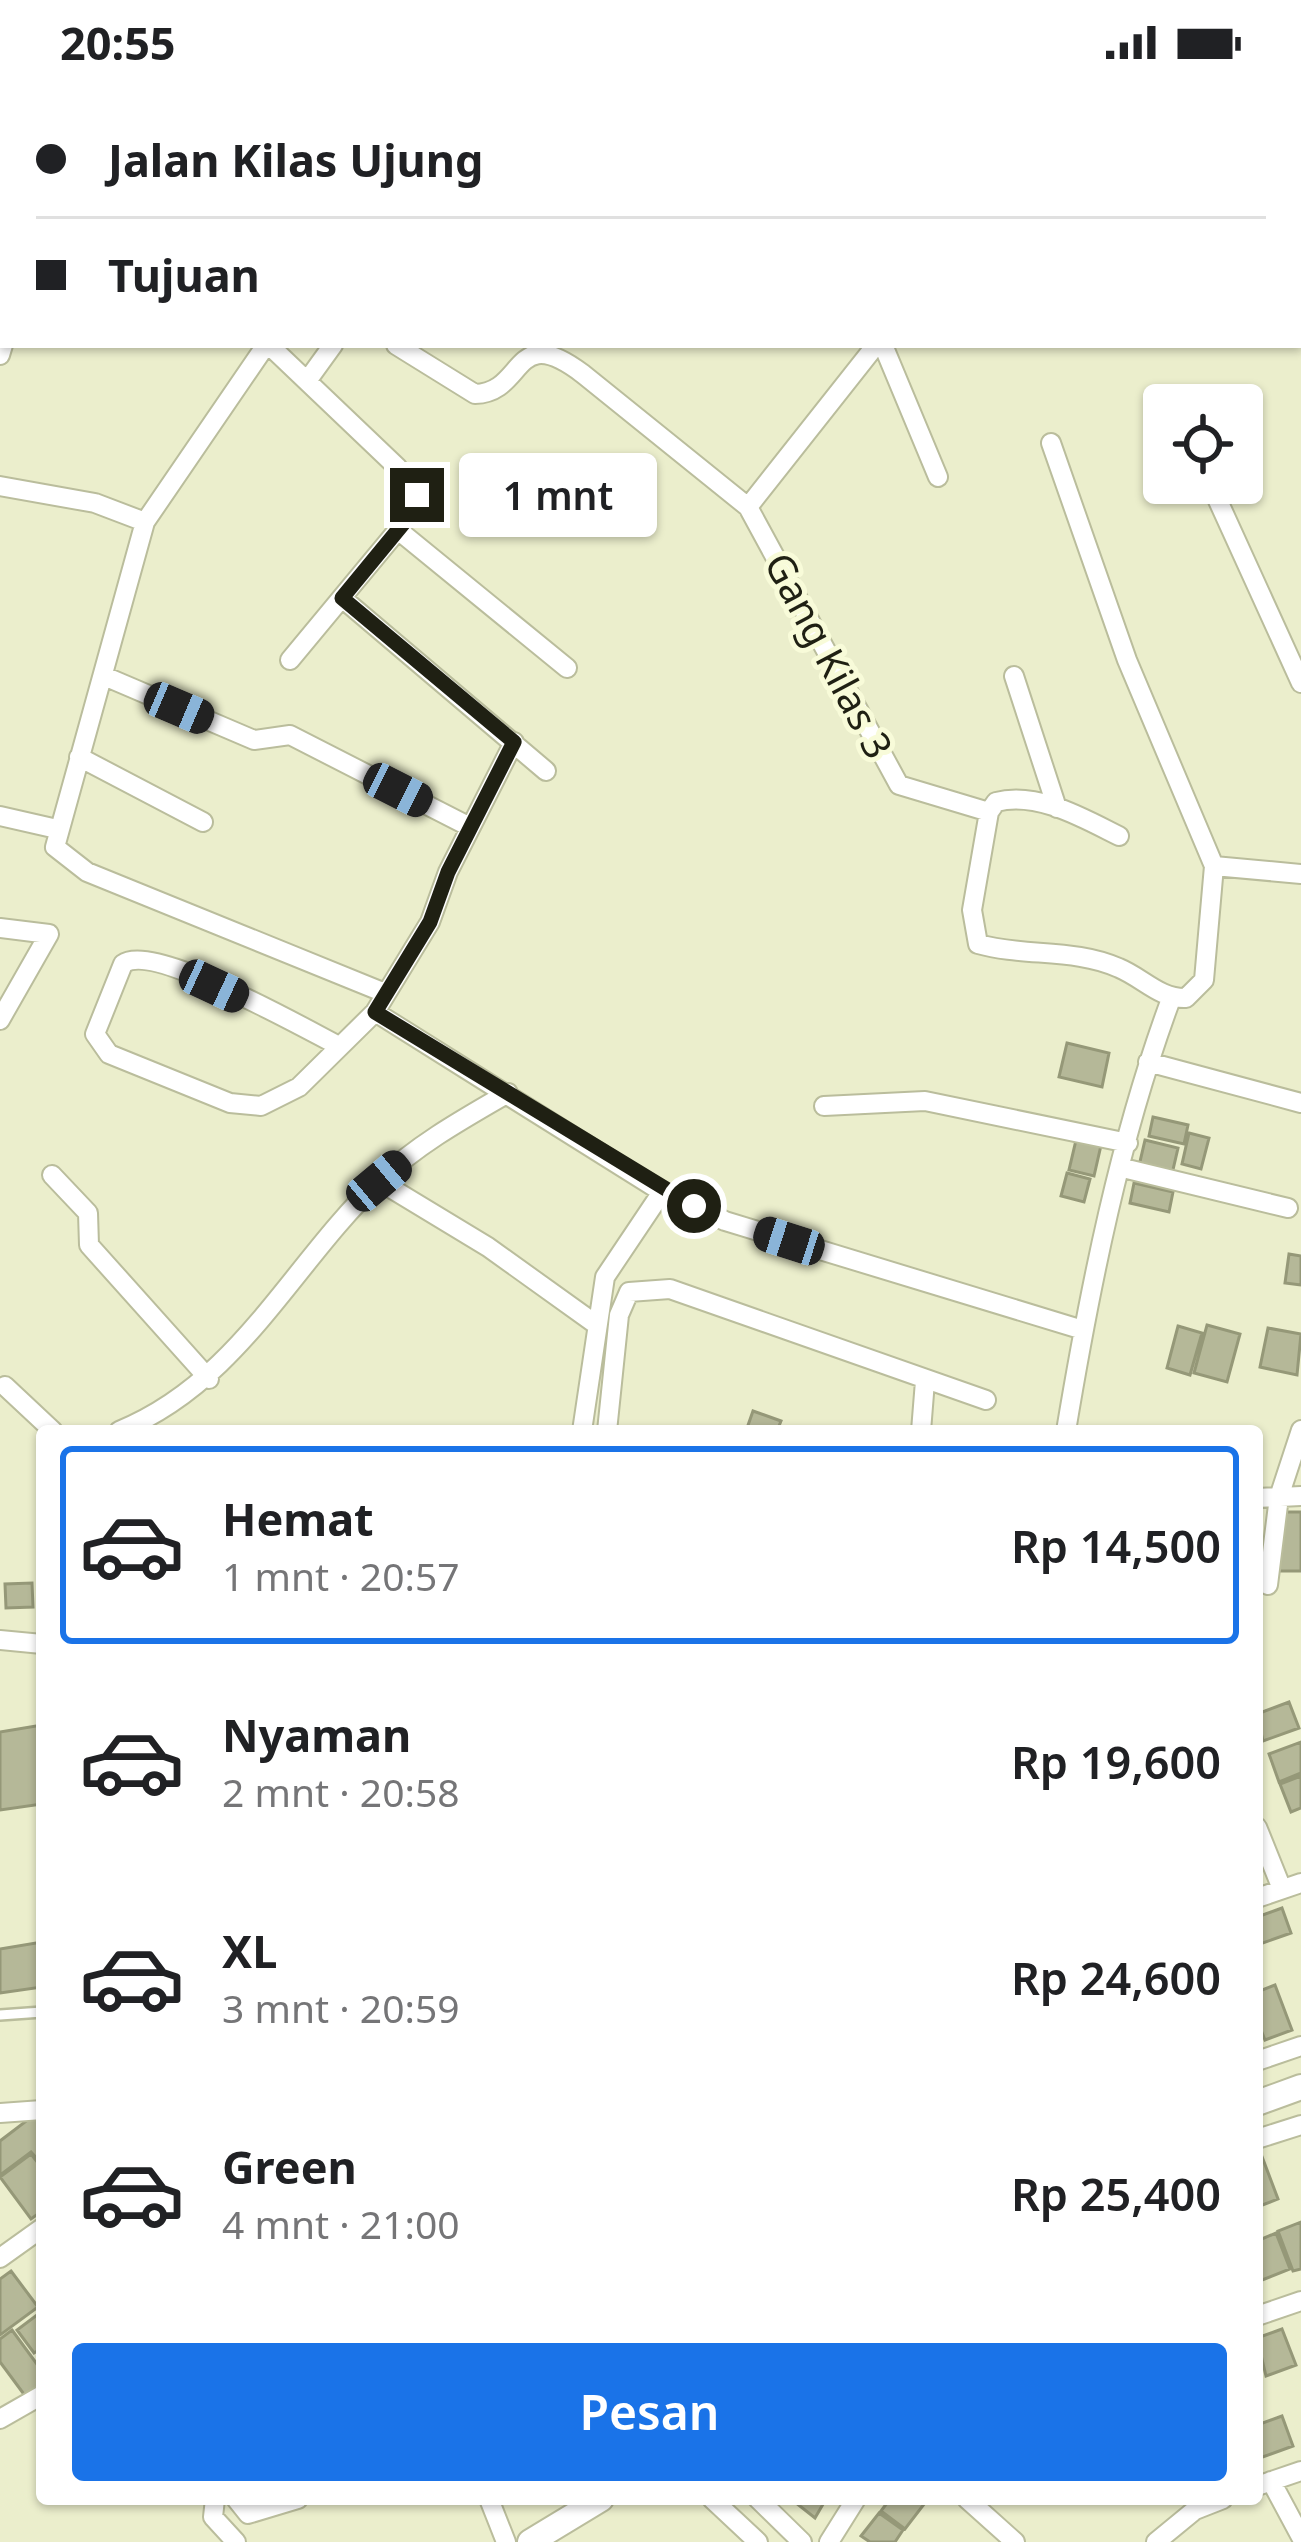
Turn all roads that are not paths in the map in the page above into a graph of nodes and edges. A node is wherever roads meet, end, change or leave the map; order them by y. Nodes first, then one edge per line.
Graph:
1 (266, 348) edge
2 (271, 348) edge
3 (331, 348) edge
4 (401, 348) edge
5 (878, 348) edge
6 (881, 348) edge
7 (307, 381) junction
8 (1051, 442) dead end
9 (938, 478) dead end
10 (0, 487) edge
11 (1220, 504) edge
12 (748, 507) junction
13 (145, 521) junction
14 (398, 530) junction
15 (342, 598) junction
16 (290, 660) dead end
17 (567, 668) dead end
18 (104, 676) junction
19 (1014, 676) dead end
20 (1301, 683) edge
21 (514, 742) junction
22 (80, 757) junction
23 (546, 771) dead end
24 (1057, 808) junction
25 (988, 812) junction
26 (0, 816) edge
27 (203, 822) dead end
28 (470, 827) junction
29 (56, 829) junction
30 (1119, 836) dead end
31 (1214, 866) junction
32 (1301, 874) edge
33 (0, 928) edge
34 (386, 993) junction
35 (1171, 999) junction
36 (375, 1012) junction
37 (0, 1020) edge
38 (337, 1045) junction
39 (1148, 1062) junction
40 (508, 1093) junction
41 (1301, 1103) edge
42 (824, 1106) dead end
43 (1128, 1143) junction
44 (1123, 1168) junction
45 (52, 1175) dead end
46 (379, 1181) junction
47 (662, 1192) junction
48 (1288, 1208) dead end
49 (594, 1324) junction
50 (1083, 1330) junction
51 (209, 1379) junction
52 (925, 1381) junction
53 (5, 1386) dead end
54 (986, 1400) dead end
55 (47, 1425) edge
56 (134, 1425) edge
57 (583, 1425) edge
58 (608, 1425) edge
59 (921, 1425) edge
60 (1067, 1425) edge
61 (1301, 1430) edge
62 (1301, 1496) edge
63 (1279, 1497) junction
64 (1263, 1498) edge
65 (1268, 1585) dead end
66 (0, 1640) edge
67 (36, 1643) edge
68 (1263, 1837) edge
69 (1292, 1886) edge
70 (1263, 1896) edge
71 (36, 2012) edge
72 (0, 2015) edge
73 (1301, 2046) edge
74 (1263, 2059) edge
75 (1301, 2087) edge
76 (1263, 2101) edge
77 (36, 2110) edge
78 (0, 2113) edge
79 (1301, 2125) edge
80 (1263, 2137) edge
81 (36, 2232) edge
82 (0, 2258) edge
83 (1301, 2301) edge
84 (1263, 2314) edge
85 (36, 2398) edge
86 (0, 2419) edge
87 (1301, 2471) edge
88 (1264, 2484) edge
89 (214, 2505) edge
90 (241, 2505) edge
91 (278, 2505) edge
92 (491, 2505) edge
93 (591, 2505) edge
94 (718, 2505) edge
95 (764, 2505) edge
96 (852, 2505) edge
97 (974, 2505) edge
98 (1193, 2505) edge
99 (1301, 2537) edge
100 (236, 2542) edge
101 (506, 2542) edge
102 (530, 2542) edge
103 (758, 2542) edge
104 (802, 2542) edge
105 (829, 2542) edge
106 (1015, 2542) edge
107 (1156, 2542) edge

1 - 13 street
2 - 7 street
3 - 7 street
4 - 12 street
5 - 12 street
6 - 9 street
7 - 14 street
8 - 31 street
10 - 13 street
11 - 20 street
12 - 25 street, Gang Kilas 3
13 - 18 street
14 - 15 street
14 - 17 street
15 - 16 street
15 - 21 street
18 - 22 street
18 - 28 street
19 - 24 street
21 - 23 street
21 - 28 street
22 - 27 street
22 - 29 street
24 - 25 street
24 - 30 street
25 - 35 street
26 - 29 street
28 - 34 street
29 - 34 street
31 - 32 street
31 - 35 street
33 - 37 street
34 - 36 street
35 - 39 street
36 - 38 street
36 - 40 street
38 - 38 street
39 - 41 street
39 - 43 street
40 - 46 street
40 - 47 street
42 - 43 street
43 - 44 street
44 - 48 street
44 - 50 street
45 - 51 street
46 - 49 street
46 - 51 street
47 - 49 street
47 - 50 street
49 - 57 street
50 - 60 street
51 - 56 street
52 - 54 street
52 - 58 street
52 - 59 street
53 - 55 street
61 - 63 street
62 - 63 street
63 - 64 street
63 - 65 street
66 - 67 street
68 - 69 street
69 - 70 street
71 - 72 lane
73 - 74 street
75 - 76 street
77 - 78 street
79 - 80 street
81 - 82 street
83 - 84 street
85 - 86 street
87 - 88 street
88 - 99 street
89 - 100 street
90 - 91 street
92 - 101 street
93 - 102 street
94 - 103 street
95 - 104 street
96 - 105 street
97 - 106 street
98 - 107 street

